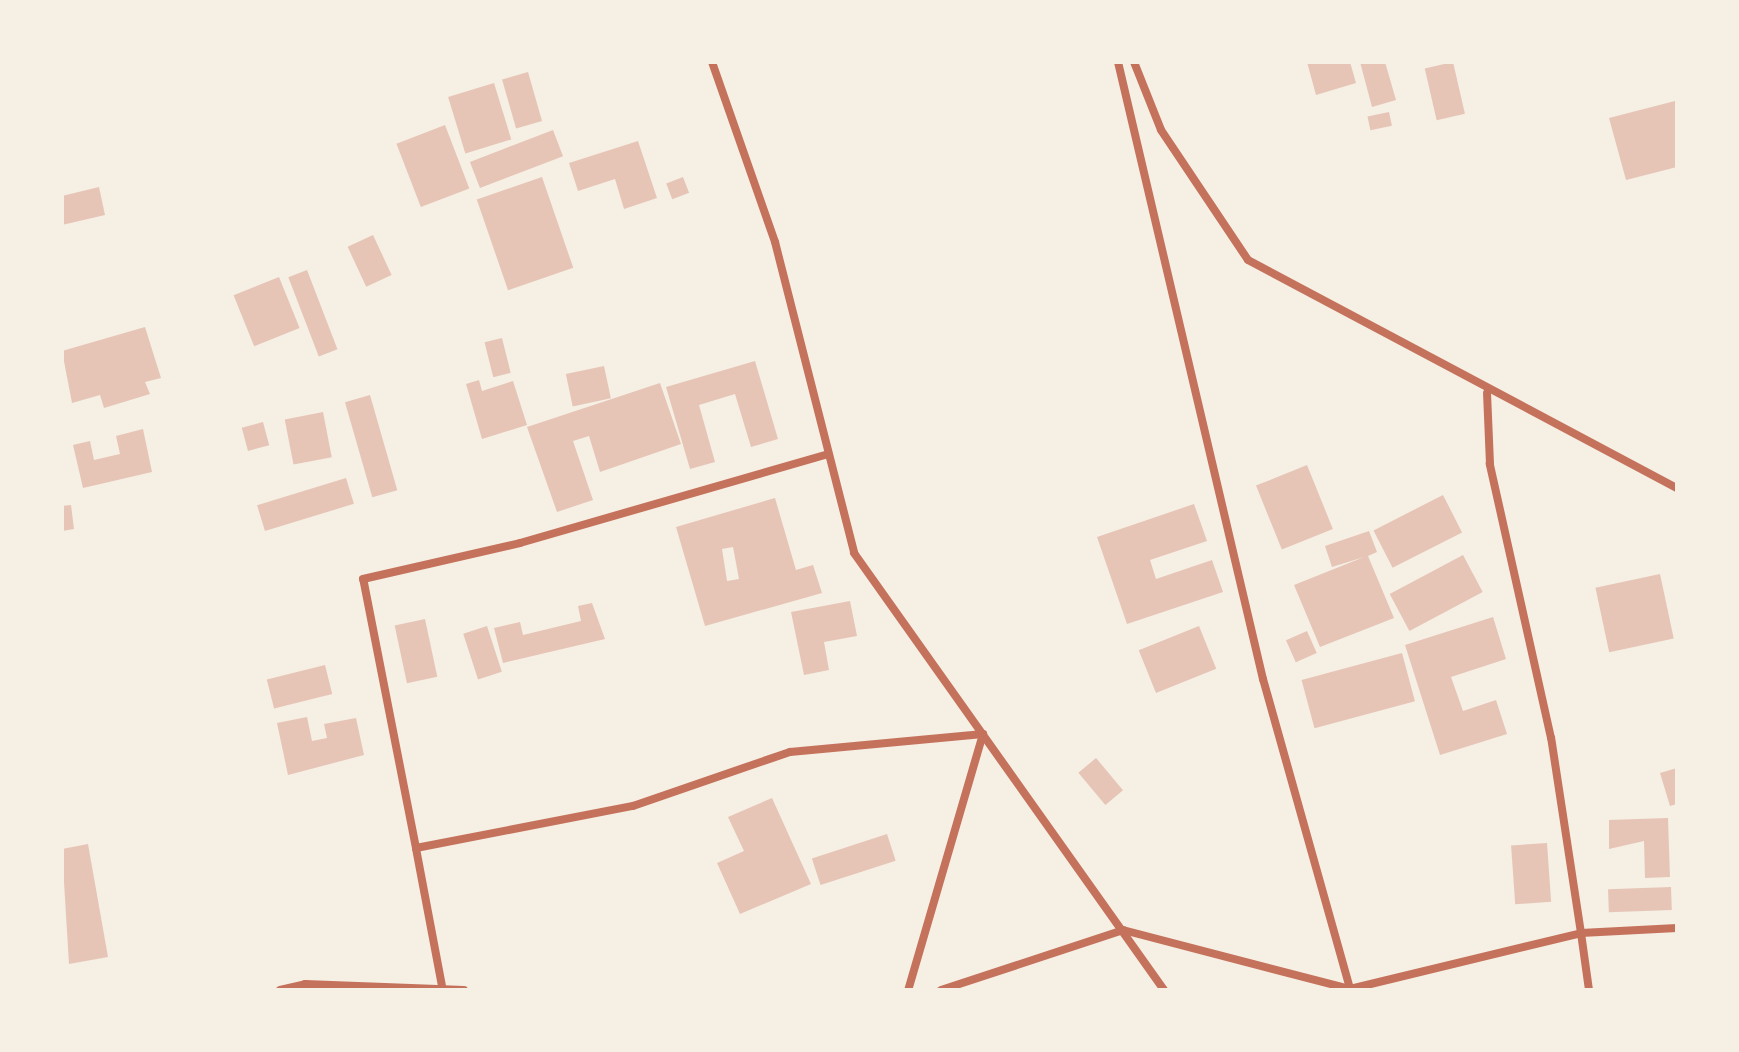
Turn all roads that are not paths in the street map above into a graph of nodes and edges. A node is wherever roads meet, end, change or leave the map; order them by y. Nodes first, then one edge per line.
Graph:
1 (712, 62) edge
2 (1118, 62) edge
3 (1134, 62) edge
4 (1487, 393) junction
5 (828, 454) junction
6 (1677, 488) edge
7 (983, 734) junction
8 (416, 848) junction
9 (1677, 928) edge
10 (1123, 930) junction
11 (1581, 933) junction
12 (442, 986) junction
13 (1350, 989) edge
14 (280, 990) edge
15 (464, 990) edge
16 (908, 990) edge
17 (941, 990) edge
18 (1164, 990) edge
19 (1589, 990) edge

1 - 5 street
2 - 13 street
3 - 4 street
4 - 6 street
4 - 11 street
5 - 7 street
5 - 8 street
7 - 8 street
7 - 10 street
7 - 16 street
8 - 12 street
9 - 11 street
10 - 13 street
10 - 17 street
10 - 18 street
11 - 13 street
11 - 19 street
12 - 14 street
12 - 15 street

